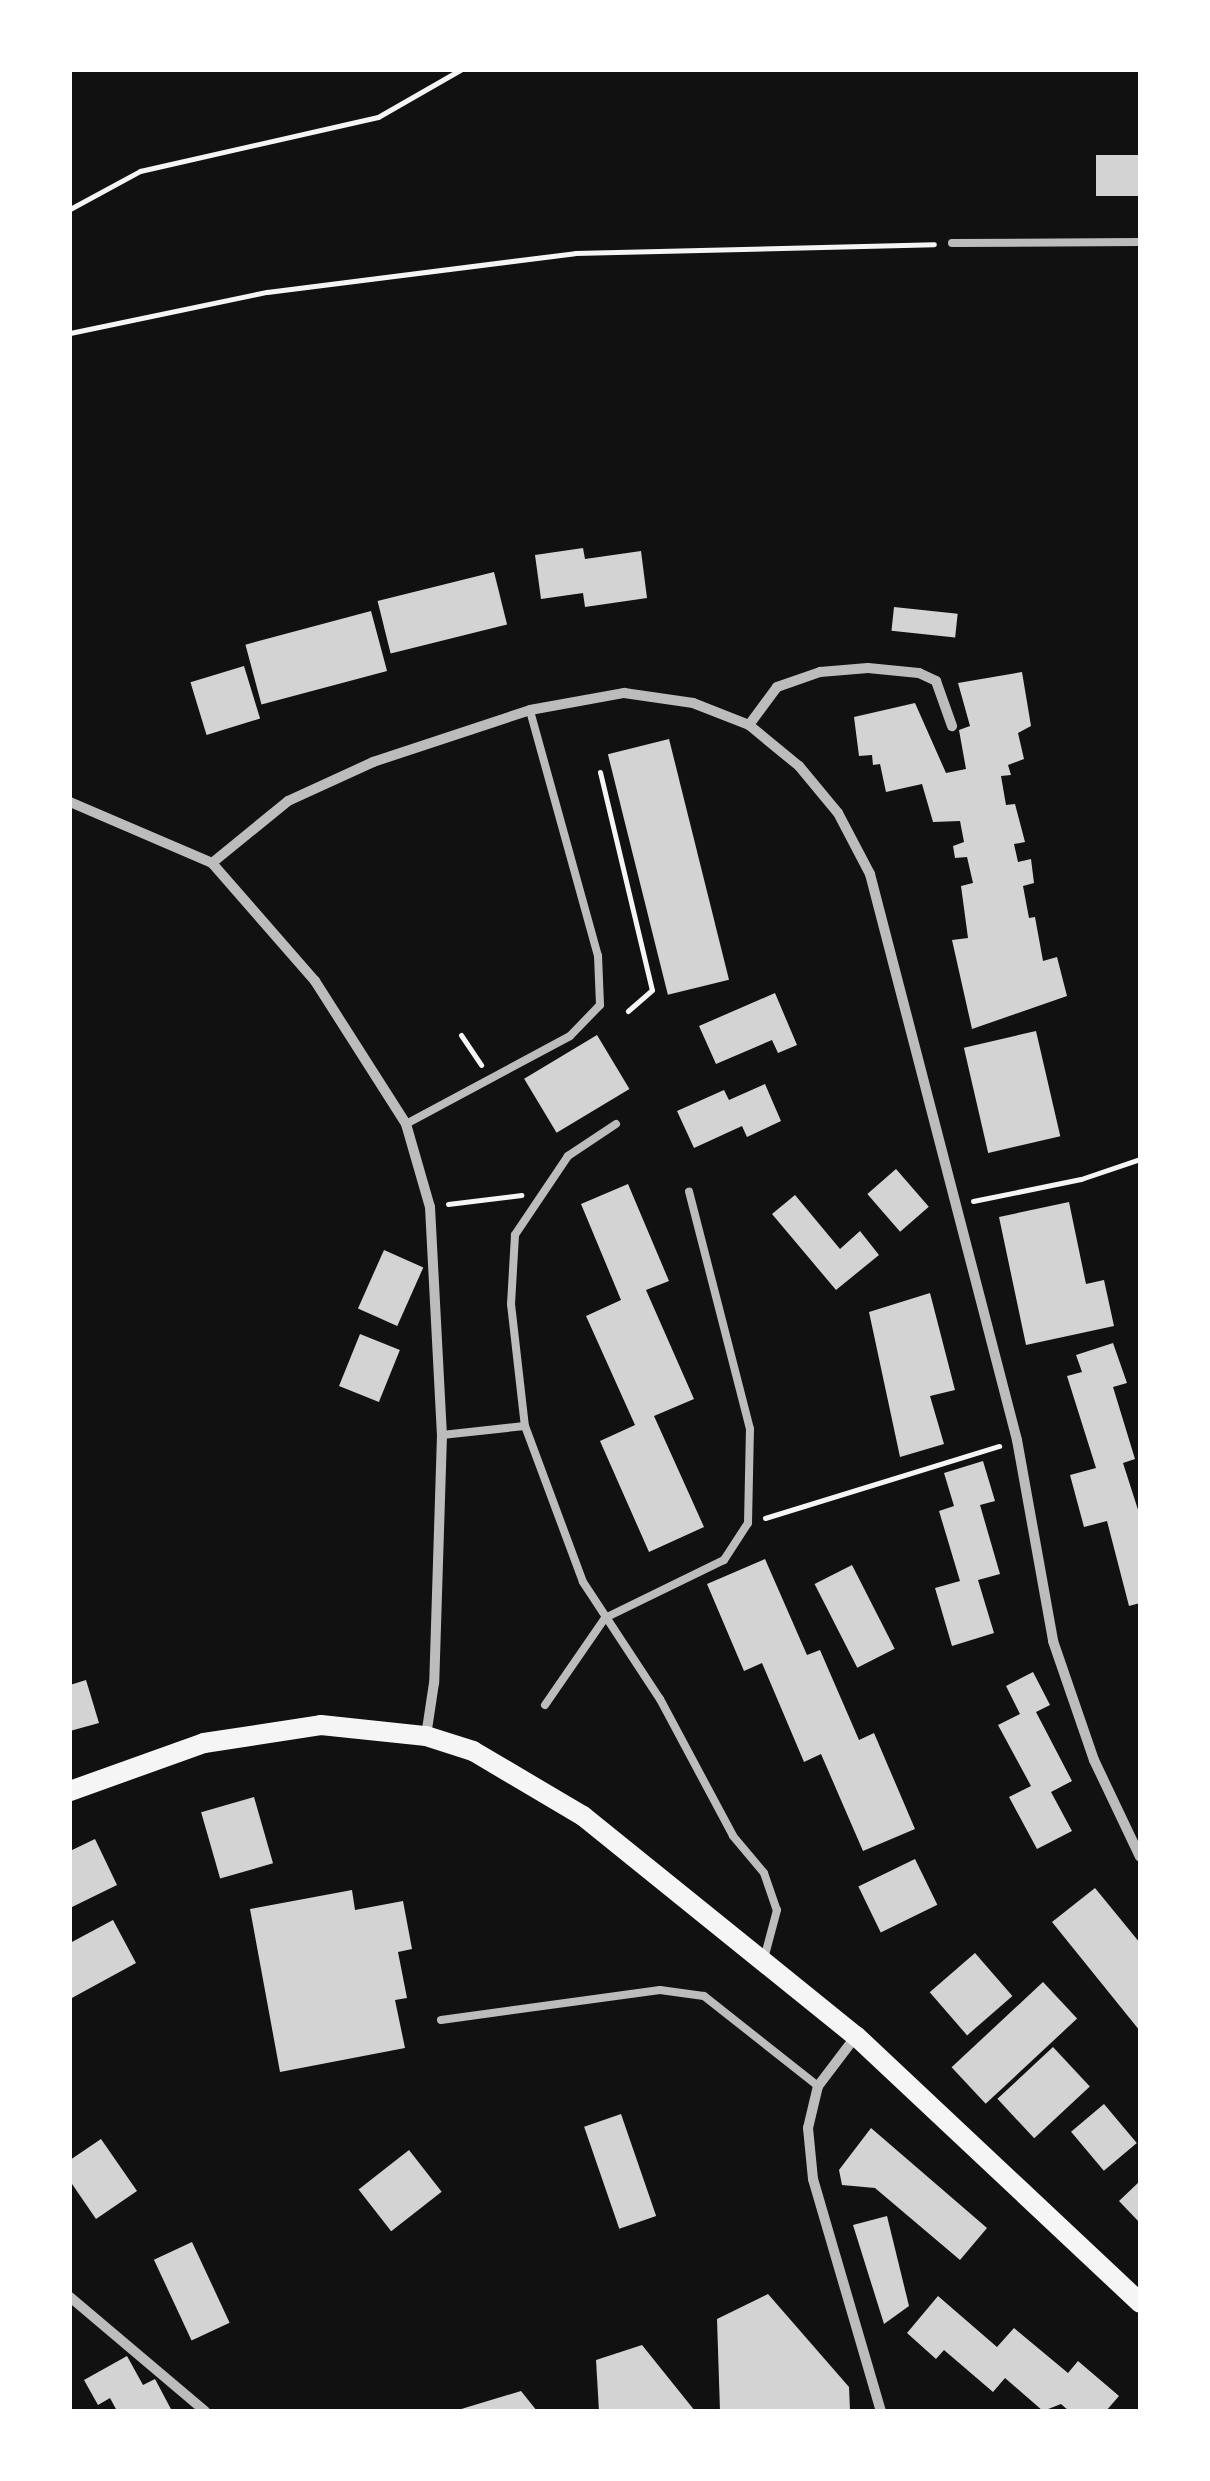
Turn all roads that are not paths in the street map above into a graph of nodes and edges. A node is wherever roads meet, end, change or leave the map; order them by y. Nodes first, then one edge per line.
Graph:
1 (1140, 242) edge
2 (952, 244) road end
3 (530, 710) junction
4 (749, 725) junction
5 (952, 726) dead end
6 (70, 802) edge
7 (212, 864) junction
8 (406, 1124) junction
9 (616, 1124) dead end
10 (688, 1192) dead end
11 (525, 1426) junction
12 (442, 1435) junction
13 (606, 1618) junction
14 (545, 1705) dead end
15 (426, 1736) junction
16 (70, 1790) edge
17 (1140, 1857) edge
18 (764, 1960) junction
19 (441, 2020) dead end
20 (856, 2036) junction
21 (818, 2086) junction
22 (70, 2297) edge
23 (1140, 2304) edge
24 (205, 2411) edge
25 (881, 2411) edge

1 - 2 lane
3 - 4 street
3 - 7 street
3 - 8 lane
4 - 5 street
4 - 17 street
6 - 7 street
7 - 8 street
8 - 12 street
9 - 11 lane
10 - 13 lane
11 - 12 lane
11 - 13 lane
12 - 15 street
13 - 14 lane
13 - 18 lane
15 - 16 main road
15 - 18 main road
18 - 20 main road
19 - 21 lane
20 - 21 street
20 - 23 main road
21 - 25 street
22 - 24 street

